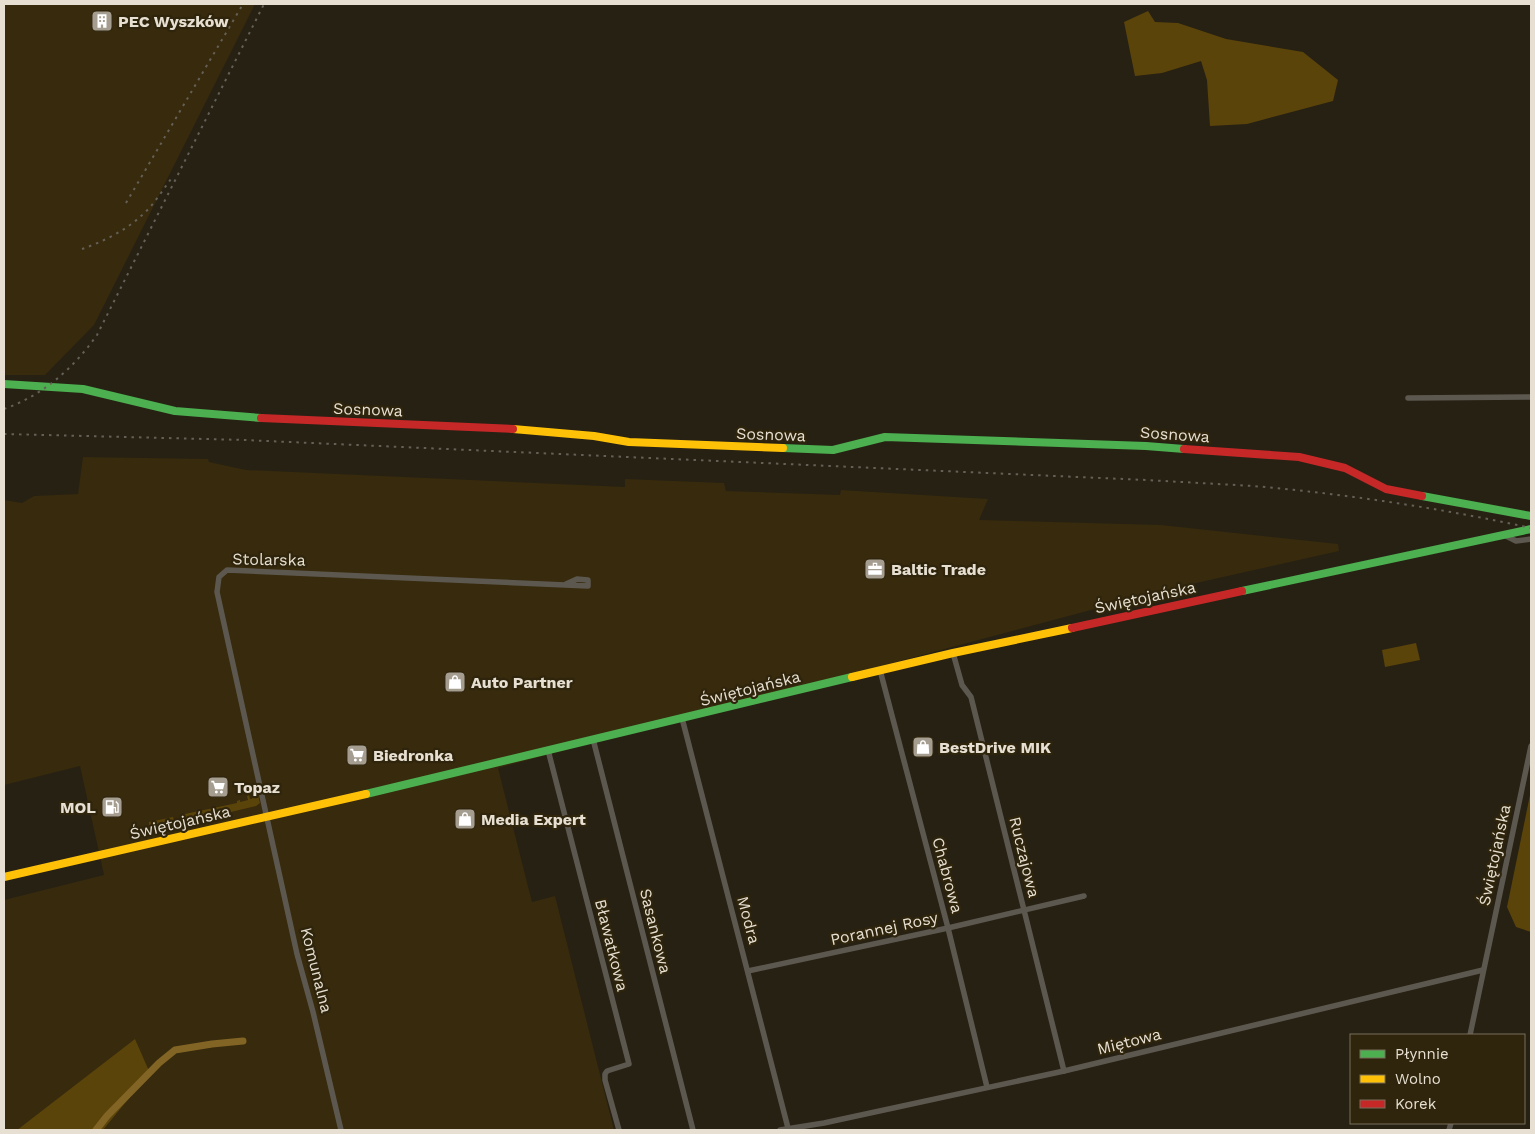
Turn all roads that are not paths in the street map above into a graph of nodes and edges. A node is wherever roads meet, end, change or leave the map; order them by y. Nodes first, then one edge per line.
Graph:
1 (4, 384) edge
2 (1531, 397) edge
3 (1408, 398) dead end
4 (1531, 516) edge
5 (1531, 529) edge
6 (1504, 535) junction
7 (1531, 539) edge
8 (566, 584) dead end
9 (953, 653) junction
10 (880, 670) junction
11 (682, 718) junction
12 (593, 739) junction
13 (1531, 746) edge
14 (548, 750) junction
15 (266, 817) junction
16 (4, 877) edge
17 (1084, 896) dead end
18 (1024, 910) junction
19 (948, 928) junction
20 (1483, 970) junction
21 (748, 971) junction
22 (1470, 1034) edge
23 (1064, 1071) junction
24 (988, 1087) junction
25 (788, 1128) junction
26 (341, 1130) edge
27 (618, 1130) edge
28 (693, 1130) edge
29 (780, 1130) edge

1 - 4 street, Sosnowa
2 - 3 street
5 - 6 street, Świętojańska
6 - 7 street, Świętojańska
6 - 9 street, Świętojańska
8 - 15 street, Stolarska
9 - 10 street, Świętojańska
9 - 18 street, Ruczajowa
10 - 11 street, Świętojańska
10 - 19 street, Chabrowa
11 - 12 street, Świętojańska
11 - 21 street, Modra
12 - 14 street, Świętojańska
12 - 28 street, Sasankowa
13 - 20 street, Świętojańska
14 - 15 street, Świętojańska
14 - 27 street, Bławatkowa
15 - 16 street, Świętojańska
15 - 26 street, Komunalna
17 - 18 street, Porannej Rosy
18 - 19 street, Porannej Rosy
18 - 23 street, Ruczajowa
19 - 21 street, Porannej Rosy
19 - 24 street, Chabrowa
20 - 22 street, Świętojańska
20 - 23 street, Miętowa
21 - 25 street, Modra
23 - 24 street, Miętowa
24 - 25 street, Miętowa
25 - 29 street, Miętowa

